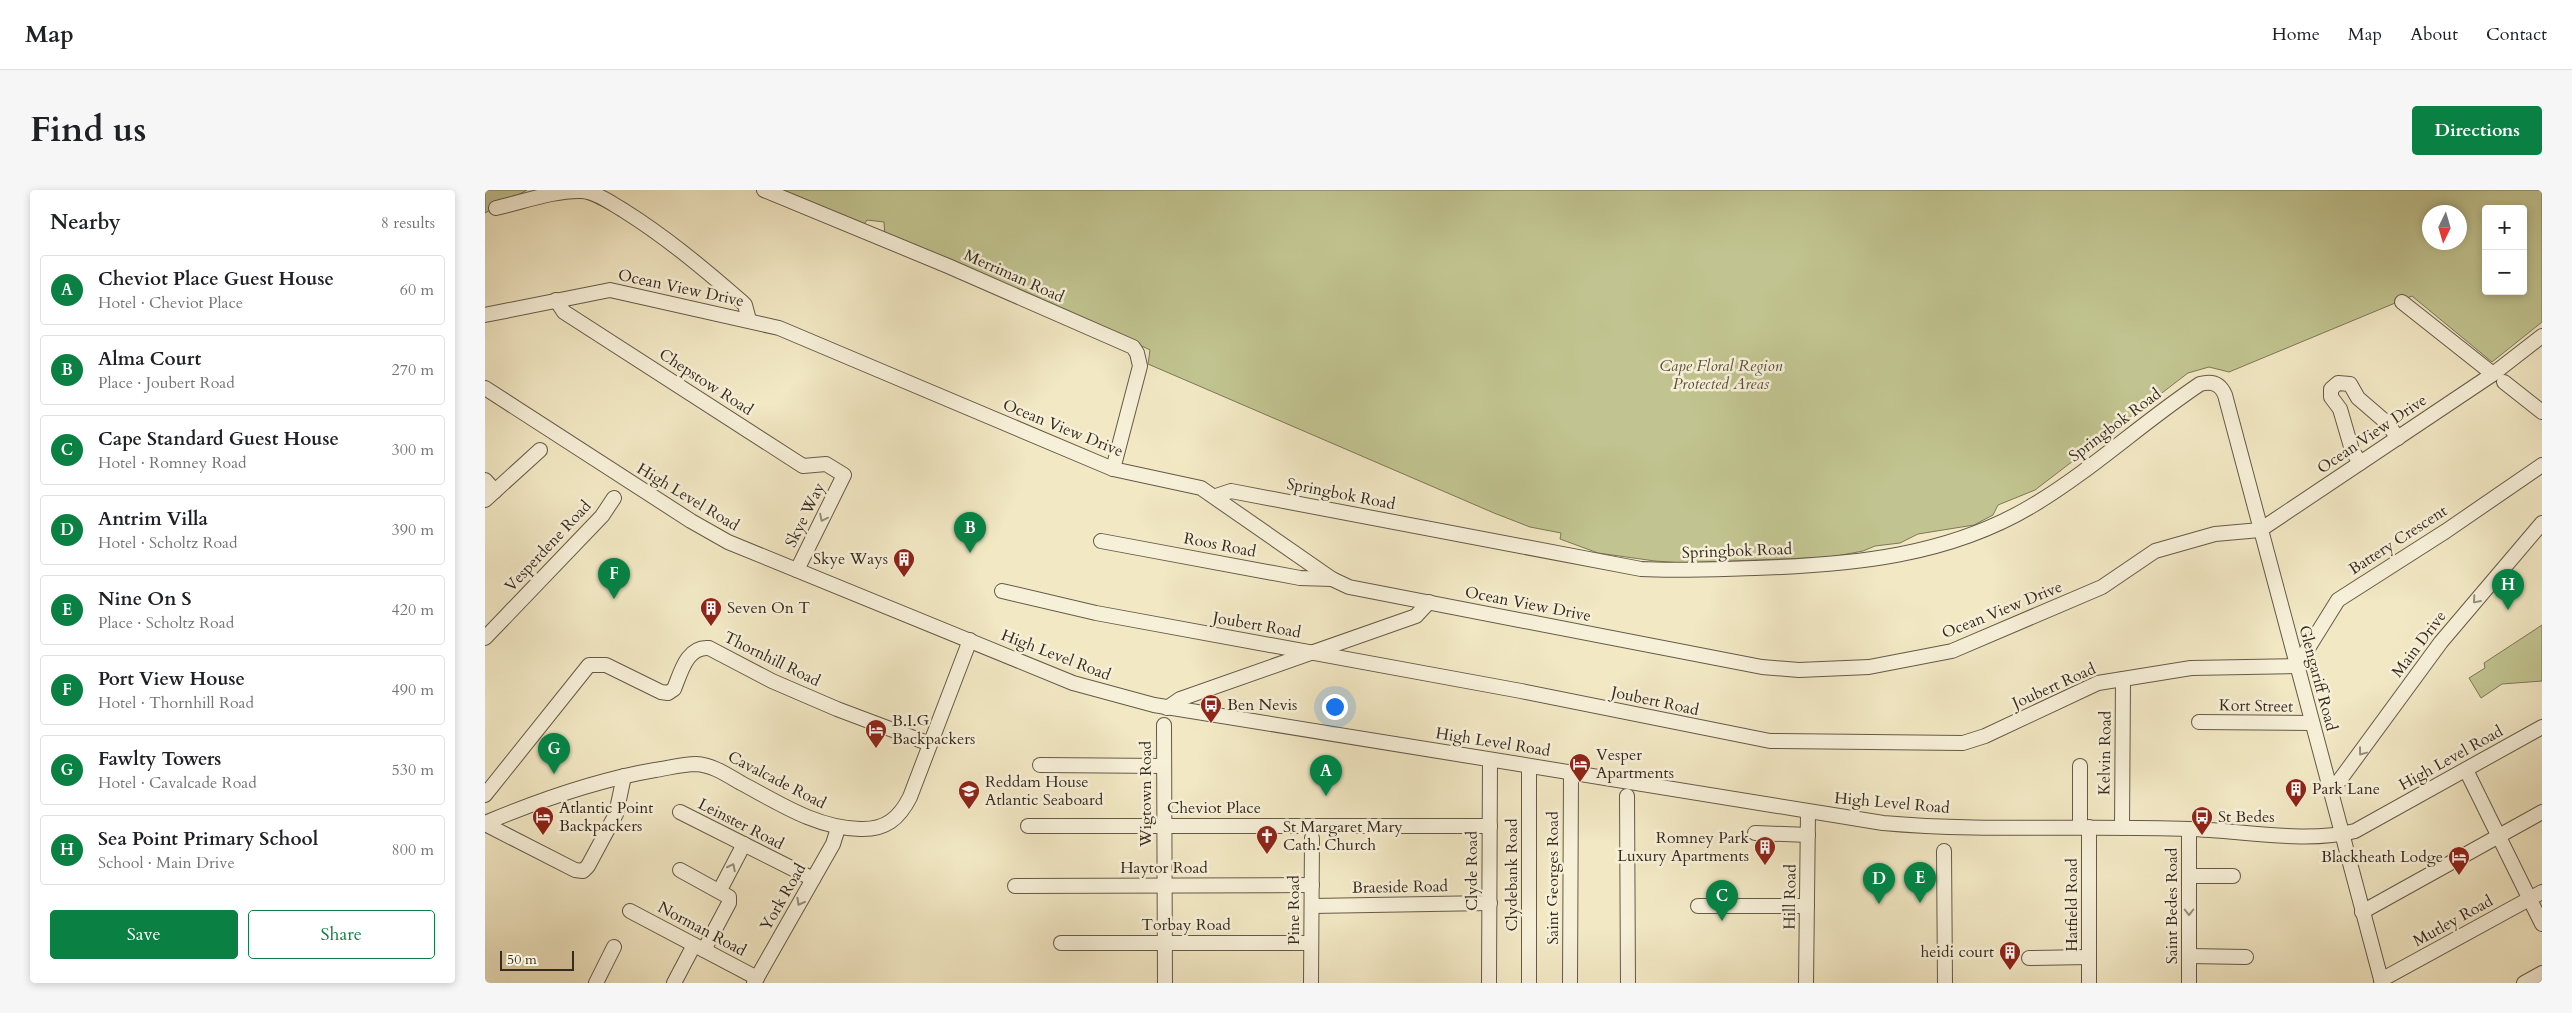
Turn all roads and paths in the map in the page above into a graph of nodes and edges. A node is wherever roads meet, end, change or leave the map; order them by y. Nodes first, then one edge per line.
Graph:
1 (764, 190) edge
2 (496, 208) dead end
3 (556, 300) junction
4 (2402, 302) dead end
5 (485, 315) edge
6 (749, 320) junction
7 (2542, 336) edge
8 (2499, 378) junction
9 (2217, 384) joint
10 (485, 388) edge
11 (2542, 412) edge
12 (2398, 438) junction
13 (540, 450) dead end
14 (2360, 463) junction
15 (2542, 465) edge
16 (1113, 469) junction
17 (844, 475) joint
18 (485, 480) edge
19 (490, 495) edge
20 (1216, 496) junction
21 (614, 498) dead end
22 (2542, 524) edge
23 (2260, 530) junction
24 (1101, 541) dead end
25 (797, 570) junction
26 (1332, 579) junction
27 (1002, 592) dead end
28 (1429, 602) junction
29 (485, 638) edge
30 (969, 640) junction
31 (1315, 653) junction
32 (2297, 666) junction
33 (2123, 679) junction
34 (1167, 708) junction
35 (2199, 722) dead end
36 (2311, 723) junction
37 (1164, 724) dead end
38 (2542, 727) edge
39 (930, 744) junction
40 (1490, 760) junction
41 (1039, 765) dead end
42 (1164, 766) junction
43 (1529, 766) junction
44 (2080, 766) dead end
45 (2466, 770) junction
46 (1571, 773) junction
47 (624, 776) junction
48 (2331, 792) junction
49 (485, 795) edge
50 (1627, 796) dead end
51 (680, 812) dead end
52 (1808, 812) junction
53 (2542, 812) edge
54 (485, 824) edge
55 (1163, 825) junction
56 (1028, 826) dead end
57 (1490, 826) junction
58 (2084, 827) junction
59 (838, 828) junction
60 (2122, 828) junction
61 (2189, 828) junction
62 (1755, 833) dead end
63 (2342, 834) junction
64 (1807, 835) junction
65 (2499, 836) junction
66 (1312, 838) dead end
67 (743, 844) junction
68 (1944, 851) dead end
69 (679, 870) dead end
70 (2189, 876) junction
71 (2233, 876) dead end
72 (813, 880) junction
73 (1164, 885) junction
74 (1312, 885) junction
75 (1015, 886) dead end
76 (725, 893) junction
77 (2536, 896) edge
78 (1490, 903) junction
79 (1312, 906) junction
80 (1698, 906) dead end
81 (1807, 906) junction
82 (630, 911) dead end
83 (2362, 912) junction
84 (2542, 924) edge
85 (1165, 942) junction
86 (1061, 943) dead end
87 (1311, 943) junction
88 (614, 947) dead end
89 (699, 948) junction
90 (2189, 956) junction
91 (2089, 957) junction
92 (2246, 957) dead end
93 (2029, 958) dead end
94 (2542, 973) edge
95 (756, 980) edge
96 (2382, 982) edge
97 (596, 983) edge
98 (674, 983) edge
99 (1165, 983) edge
100 (1311, 983) edge
101 (1489, 983) edge
102 (1529, 983) edge
103 (1570, 983) edge
104 (1628, 983) edge
105 (1806, 983) edge
106 (1945, 983) edge
107 (2089, 983) edge
108 (2189, 983) edge
109 (2524, 983) edge

1 - 16 street, Merriman Road
2 - 6 street
3 - 5 street, Ocean View Drive
3 - 6 street, Ocean View Drive
3 - 17 street, Chepstow Road
4 - 8 street
6 - 16 street, Ocean View Drive
7 - 8 street, Ocean View Drive
8 - 11 street
8 - 12 street, Ocean View Drive
9 - 20 street, Springbok Road
9 - 23 street, Glengariff Road
10 - 25 street, High Level Road
12 - 14 street, Ocean View Drive
12 - 14 street
13 - 19 street
14 - 23 street, Ocean View Drive
15 - 32 street, Battery Crescent
16 - 20 street, Ocean View Drive
17 -> 25 street, Skye Way
18 - 19 street
20 - 26 street, Ocean View Drive
21 - 29 street, Vesperdene Road
22 -> 48 street, Main Drive
23 - 28 street, Ocean View Drive
23 - 32 street, Glengariff Road
24 - 26 street, Roos Road
25 - 30 street, High Level Road
26 - 28 street, Ocean View Drive
27 - 31 street, Joubert Road
28 - 31 street
30 - 34 street, High Level Road
30 - 39 street, Cavalcade Road
31 - 33 street, Joubert Road
31 - 34 street
32 - 33 street, Joubert Road
32 - 36 street, Glengariff Road
33 - 60 street, Kelvin Road
34 - 40 street, High Level Road
35 - 36 street, Kort Street
36 - 48 street, Glengariff Road
37 - 42 street, Wigtown Road
38 - 45 street, High Level Road
39 - 49 street, Thornhill Road
39 - 59 street, Cavalcade Road
40 - 43 street, High Level Road
40 - 57 street, Clyde Road
41 - 42 street
42 - 55 street, Wigtown Road
43 - 46 street, High Level Road
43 - 102 street, Clydebank Road
44 - 58 street, Hatfield Road
45 - 63 street, High Level Road
45 - 65 street
46 - 52 street, High Level Road
46 - 103 street, Saint Georges Road
47 - 54 street, Cavalcade Road
47 - 54 street
47 - 59 street, Cavalcade Road
48 - 63 street, Glengariff Road
50 - 104 street
51 - 67 street, Leinster Road
52 - 58 street, High Level Road
52 - 64 street, Hill Road
53 - 65 street
55 - 56 street, Cheviot Place
55 - 57 street, Cheviot Place
55 - 73 street, Wigtown Road
57 - 78 street, Clyde Road
58 - 60 street, High Level Road
58 - 91 street, Hatfield Road
59 - 72 street, York Road
60 - 61 street, High Level Road
61 - 63 street, High Level Road
61 - 70 street, Saint Bedes Road
62 - 64 street
63 - 83 street, Glengariff Road
64 - 81 street, Hill Road
65 - 77 street
65 - 83 street
66 - 74 street, Pine Road
67 - 72 street, Leinster Road
76 -> 67 street
68 - 106 street
69 - 76 street
70 - 71 street
70 -> 90 street, Saint Bedes Road
72 -> 95 street, York Road
73 - 74 street, Haytor Road
73 - 75 street, Haytor Road
73 - 85 street, Wigtown Road
74 - 79 street, Pine Road
76 - 89 street
77 - 84 street
77 - 96 street, Mutley Road
78 - 79 street, Braeside Road
78 - 101 street, Clyde Road
79 - 87 street, Pine Road
80 - 81 street
81 - 105 street, Hill Road
82 - 89 street, Norman Road
83 - 96 street, Glengariff Road
85 - 86 street, Torbay Road
85 - 87 street, Torbay Road
85 - 99 street, Wigtown Road
87 - 100 street, Pine Road
88 - 97 street
89 - 95 street, Norman Road
89 - 98 street
90 - 92 street
90 - 108 street, Saint Bedes Road
91 - 93 street
91 - 107 street, Hatfield Road
94 - 109 street

